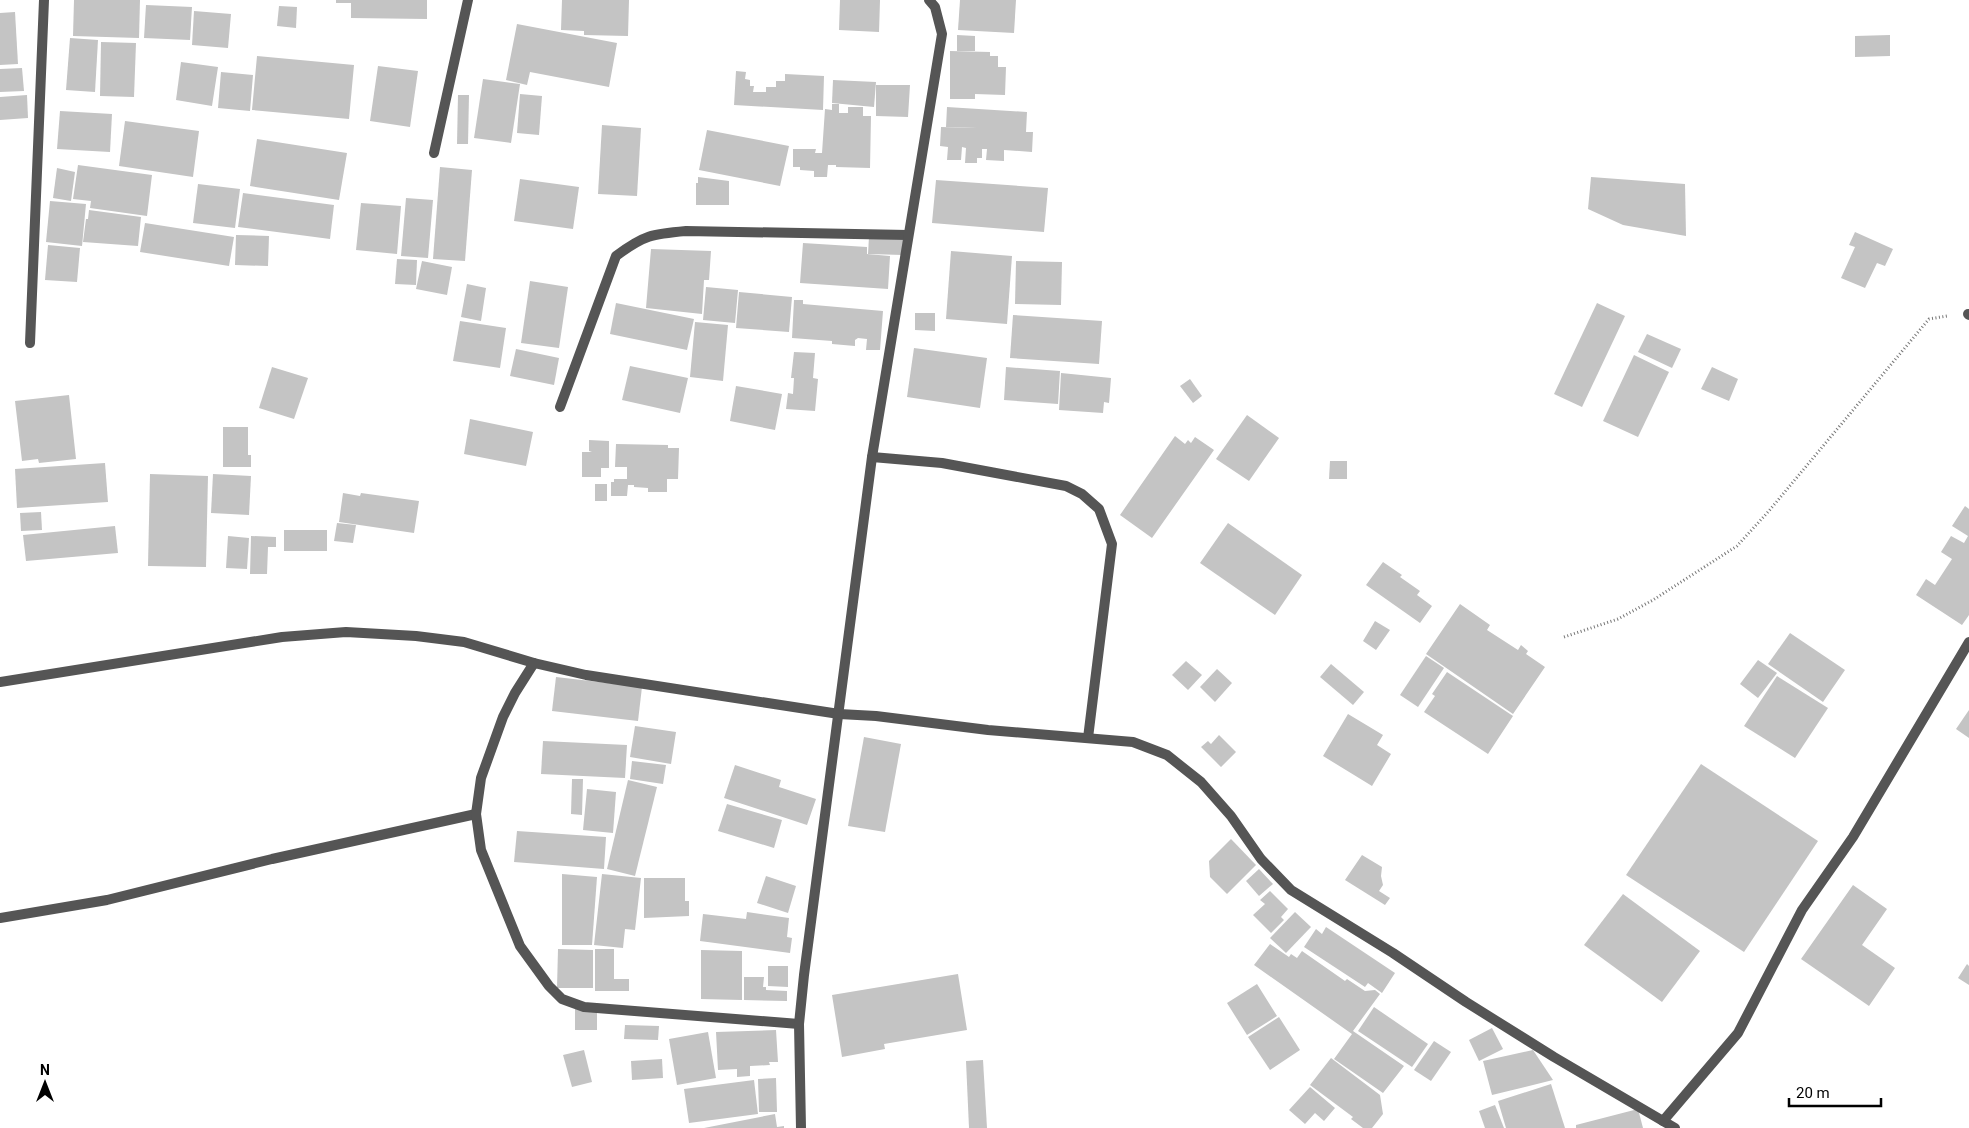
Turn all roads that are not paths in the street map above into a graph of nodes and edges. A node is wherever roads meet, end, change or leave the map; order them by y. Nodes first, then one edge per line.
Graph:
1 (44, 0) edge
2 (468, 0) edge
3 (934, 2) edge
4 (434, 153) dead end
5 (908, 235) junction
6 (30, 343) dead end
7 (560, 407) dead end
8 (872, 457) junction
9 (1969, 642) edge
10 (534, 663) junction
11 (0, 682) edge
12 (840, 714) junction
13 (1088, 738) junction
14 (476, 814) junction
15 (0, 918) edge
16 (800, 1024) junction
17 (1663, 1121) junction
18 (801, 1128) edge
19 (1675, 1128) edge

1 - 6 street
2 - 4 street
3 - 5 street
5 - 7 street
5 - 8 street
8 - 12 street
8 - 13 street
9 - 17 street
10 - 11 street
10 - 12 street
10 - 14 street
12 - 13 street
12 - 16 street
13 - 17 street
14 - 15 street
14 - 16 street
16 - 18 street
17 - 19 street

